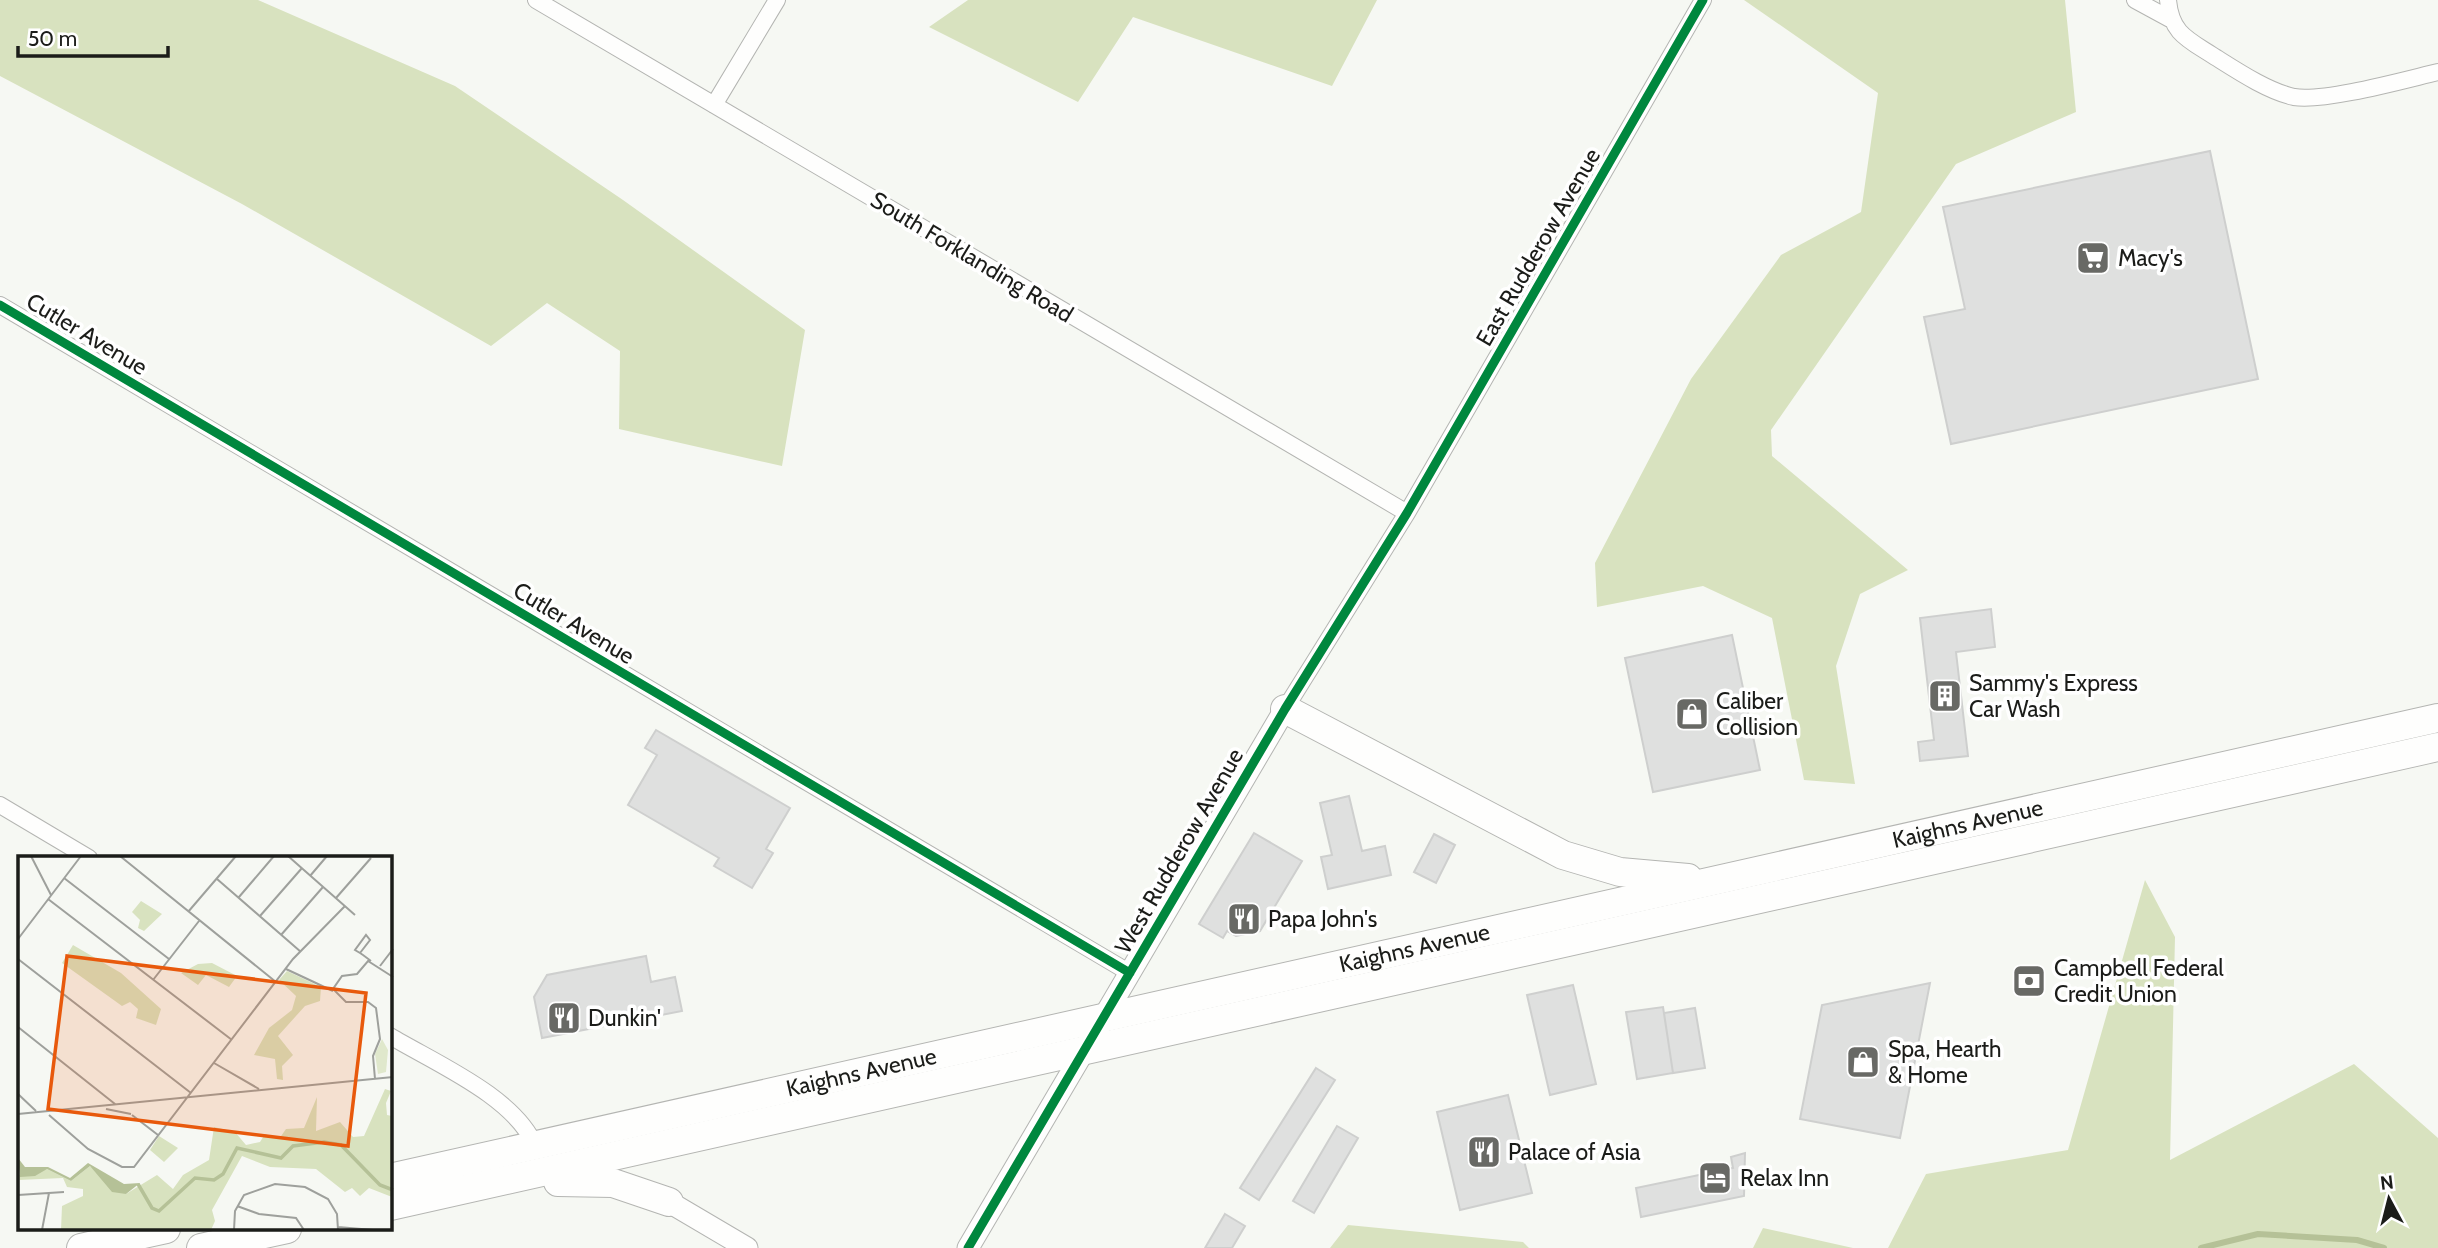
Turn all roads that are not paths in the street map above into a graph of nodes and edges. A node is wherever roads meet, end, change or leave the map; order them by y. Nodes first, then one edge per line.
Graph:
1 (537, 0) edge
2 (776, 0) edge
3 (2135, 0) edge
4 (2168, 0) edge
5 (1699, 1) edge
6 (2170, 19) junction
7 (2438, 72) edge
8 (714, 105) junction
9 (0, 305) edge
10 (1407, 513) junction
11 (1285, 709) junction
12 (2438, 718) edge
13 (2438, 747) edge
14 (0, 805) edge
15 (86, 856) edge
16 (1719, 880) junction
17 (1130, 973) junction
18 (1104, 1019) junction
19 (392, 1037) edge
20 (1084, 1051) junction
21 (535, 1146) junction
22 (392, 1178) edge
23 (468, 1189) junction
24 (669, 1202) joint
25 (392, 1206) edge
26 (162, 1230) edge
27 (282, 1230) edge
28 (81, 1248) edge
29 (201, 1248) edge
30 (747, 1248) edge
31 (968, 1248) edge

1 - 8 street, South Forklanding Road
2 - 8 street
3 - 6 street
4 - 6 street
5 - 10 street, East Rudderow Avenue
6 - 7 street
8 - 10 street, South Forklanding Road
9 - 17 street, Cutler Avenue
10 - 11 street, West Rudderow Avenue
11 - 16 highway
11 - 17 street, West Rudderow Avenue
12 - 16 highway, Kaighns Avenue
13 - 20 highway, Kaighns Avenue
14 - 15 street
16 - 18 highway, Kaighns Avenue
17 - 18 street, West Rudderow Avenue
18 - 20 street, West Rudderow Avenue
18 - 21 highway, Kaighns Avenue
19 - 21 street
20 - 23 highway, Kaighns Avenue
20 - 31 street, West Rudderow Avenue
21 - 22 highway, Kaighns Avenue
23 - 24 highway
23 - 25 highway, Kaighns Avenue
24 - 30 street
26 - 28 highway
27 - 29 highway

